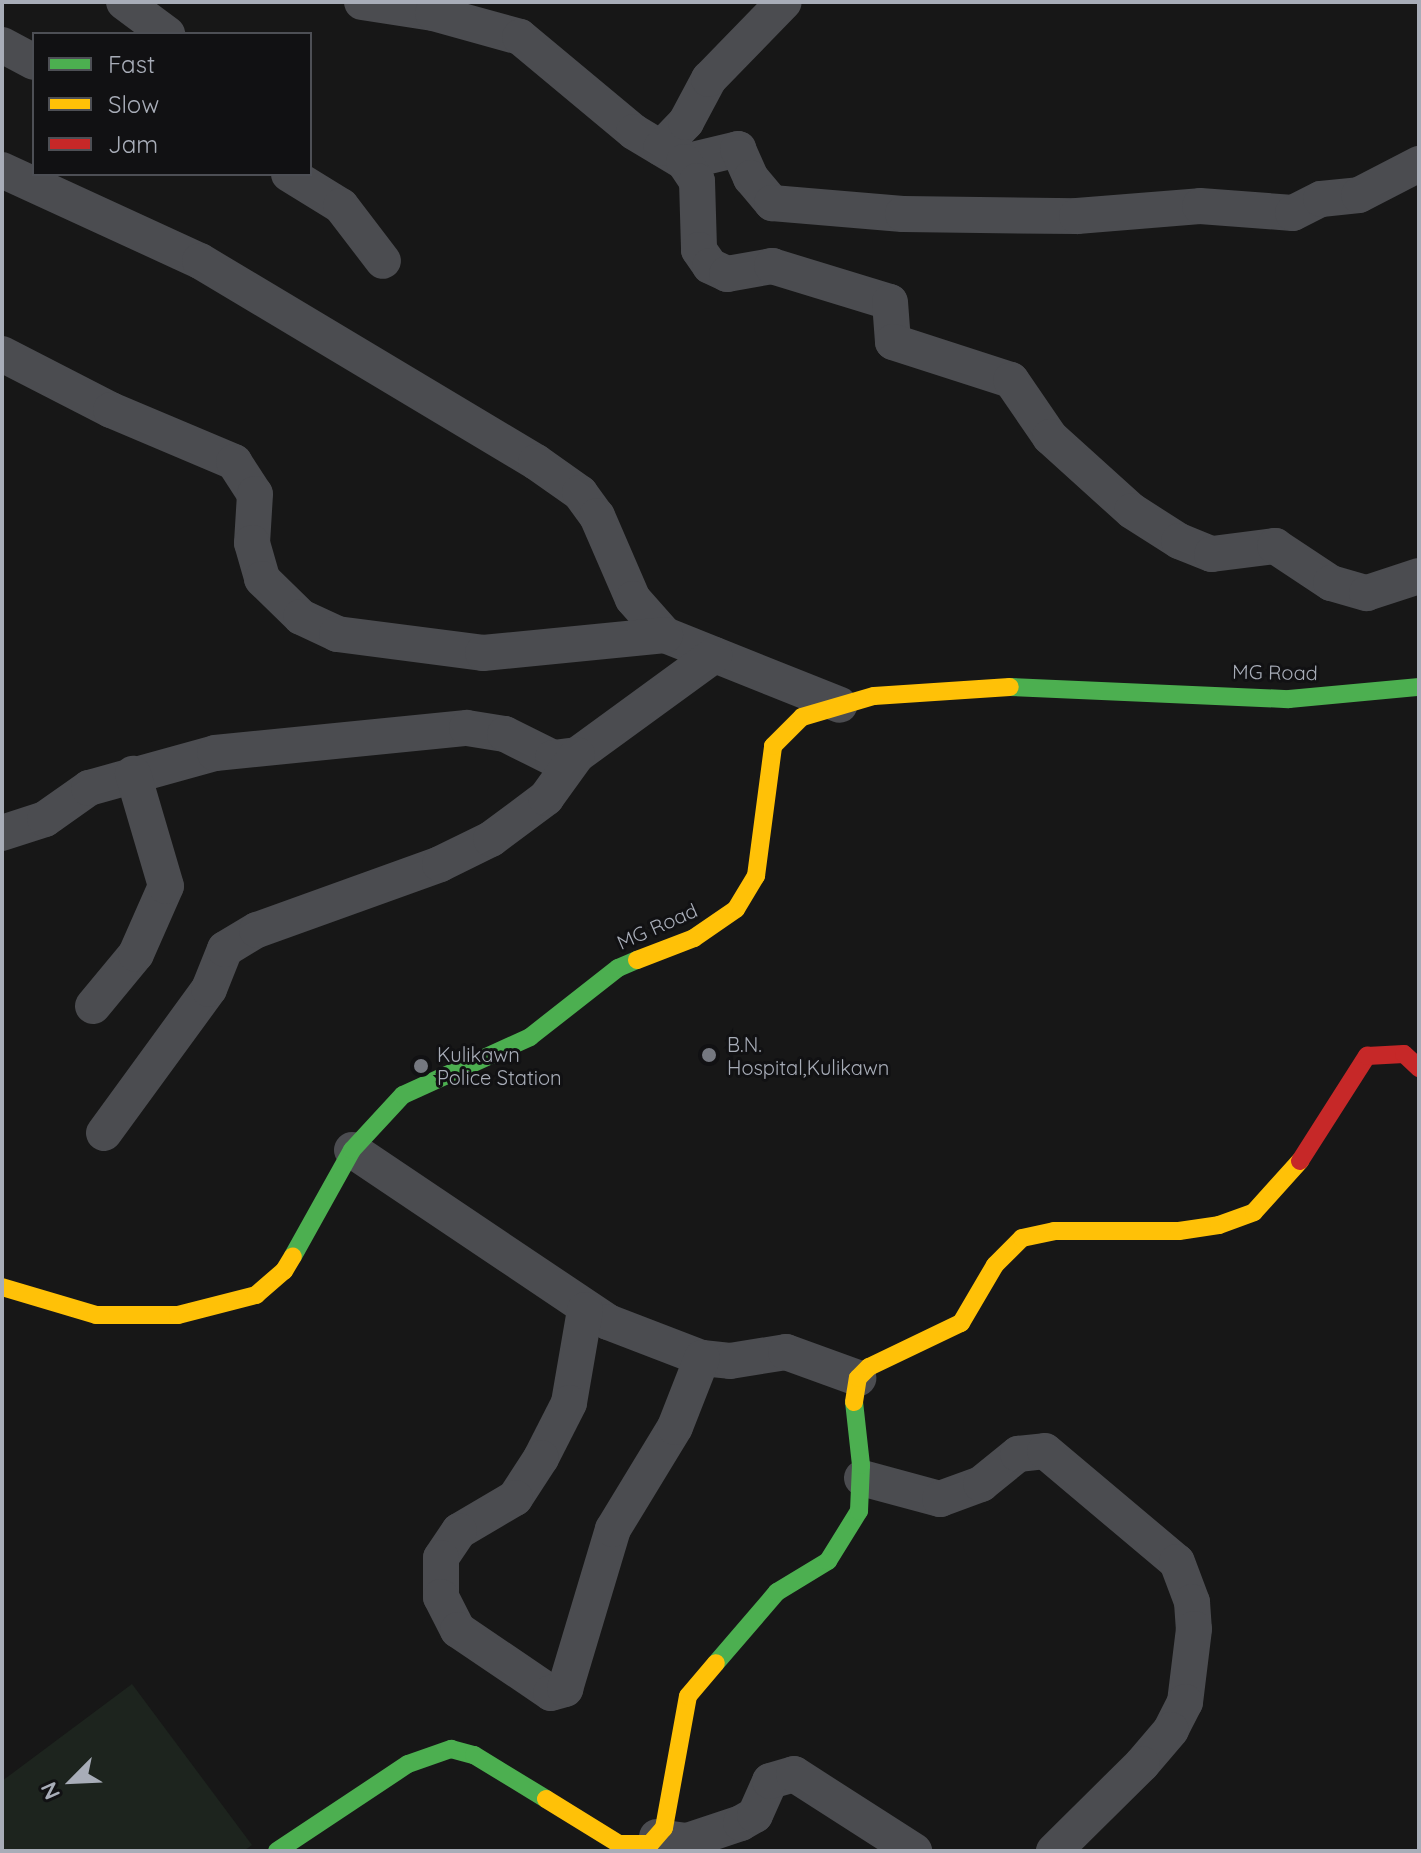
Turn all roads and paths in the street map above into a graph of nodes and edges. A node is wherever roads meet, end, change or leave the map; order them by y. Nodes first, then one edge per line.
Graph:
1 (124, 2) edge
2 (362, 2) edge
3 (784, 2) edge
4 (164, 32) edge
5 (2, 45) edge
6 (32, 61) edge
7 (672, 155) junction
8 (1419, 164) edge
9 (2, 170) edge
10 (292, 176) edge
11 (383, 261) dead end
12 (2, 354) edge
13 (1419, 576) edge
14 (665, 635) junction
15 (714, 655) junction
16 (1419, 687) edge
17 (840, 705) junction
18 (577, 755) junction
19 (133, 774) junction
20 (2, 833) edge
21 (93, 1006) dead end
22 (1419, 1068) edge
23 (104, 1133) dead end
24 (352, 1150) junction
25 (2, 1287) edge
26 (585, 1310) junction
27 (702, 1358) junction
28 (858, 1378) junction
29 (862, 1478) junction
30 (657, 1837) junction
31 (277, 1851) edge
32 (914, 1851) edge
33 (1054, 1851) edge

1 - 4 street
2 - 7 street
3 - 7 street
5 - 6 street
7 - 8 street
7 - 13 street
9 - 14 street
10 - 11 street
12 - 14 street
14 - 15 street
15 - 17 street
15 - 18 street
16 - 17 main road, MG Road
17 - 24 main road, MG Road
18 - 19 street
18 - 23 street
19 - 20 street
19 - 21 street
22 - 28 main road
24 - 25 main road, MG Road
24 - 26 street
26 - 27 street
26 - 27 street
27 - 28 street
28 - 29 main road
29 - 30 main road
29 - 33 street
30 - 31 main road
30 - 32 street

